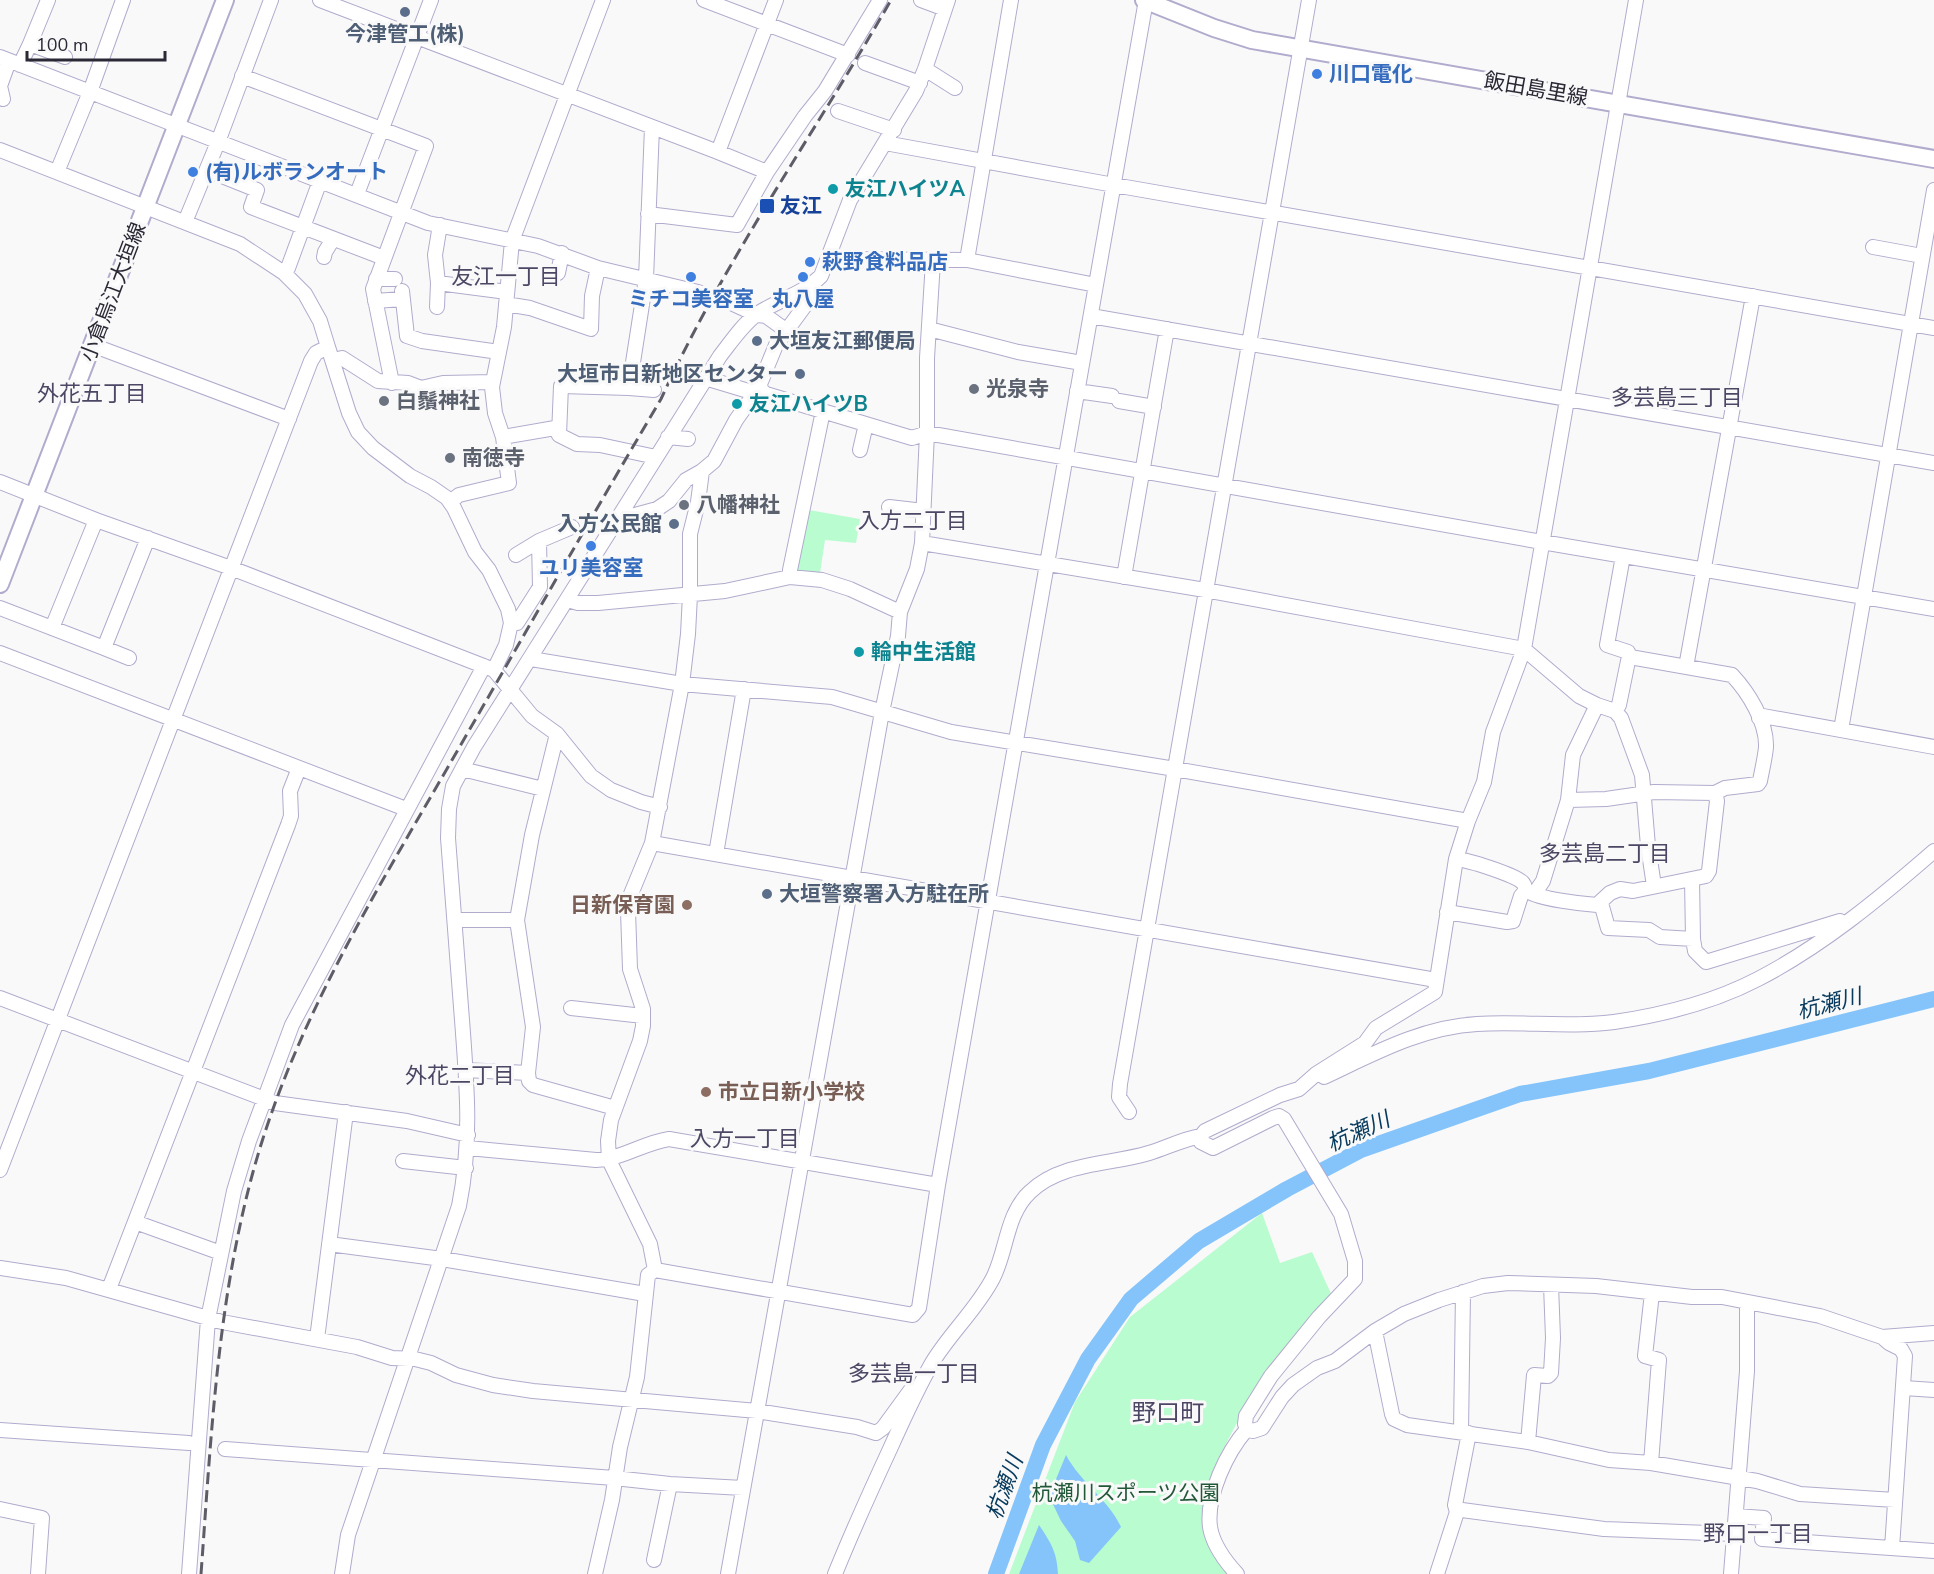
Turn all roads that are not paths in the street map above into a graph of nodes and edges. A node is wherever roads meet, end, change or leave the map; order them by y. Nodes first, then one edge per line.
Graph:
1 (48, 0) edge
2 (123, 0) edge
3 (225, 0) edge
4 (271, 0) edge
5 (320, 0) edge
6 (431, 0) edge
7 (603, 0) edge
8 (704, 0) edge
9 (776, 0) edge
10 (880, 0) edge
11 (921, 0) edge
12 (1011, 0) edge
13 (1145, 0) edge
14 (1309, 0) edge
15 (1636, 0) edge
16 (947, 4) edge
17 (767, 24) junction
18 (417, 37) junction
19 (30, 44) junction
20 (1300, 50) junction
21 (848, 55) junction
22 (65, 57) dead end
23 (10, 61) edge
24 (865, 63) dead end
25 (925, 69) junction
26 (242, 76) junction
27 (920, 83) junction
28 (956, 88) dead end
29 (90, 92) junction
30 (567, 95) junction
31 (3, 99) dead end
32 (1618, 104) junction
33 (838, 111) dead end
34 (176, 126) junction
35 (652, 127) junction
36 (382, 129) junction
37 (894, 130) junction
38 (218, 142) junction
39 (885, 143) junction
40 (0, 150) edge
41 (718, 152) junction
42 (1934, 159) edge
43 (984, 162) junction
44 (207, 170) junction
45 (57, 172) junction
46 (767, 172) junction
47 (320, 181) junction
48 (1114, 185) junction
49 (1934, 190) edge
50 (357, 194) junction
51 (145, 207) junction
52 (400, 212) junction
53 (1272, 212) junction
54 (648, 214) junction
55 (185, 222) junction
56 (440, 225) junction
57 (302, 228) junction
58 (333, 239) junction
59 (512, 241) junction
60 (1873, 247) dead end
61 (562, 253) junction
62 (1922, 256) junction
63 (324, 257) dead end
64 (384, 258) junction
65 (829, 259) junction
66 (967, 260) junction
67 (933, 261) junction
68 (598, 268) junction
69 (1591, 268) junction
70 (284, 273) junction
71 (558, 273) dead end
72 (376, 279) junction
73 (395, 279) dead end
74 (646, 279) junction
75 (438, 284) junction
76 (812, 285) junction
77 (1096, 285) junction
78 (1753, 296) junction
79 (506, 298) junction
80 (375, 301) junction
81 (437, 307) dead end
82 (757, 315) junction
83 (1090, 316) junction
84 (1910, 324) junction
85 (1934, 328) edge
86 (929, 329) junction
87 (1167, 329) junction
88 (787, 331) junction
89 (1249, 343) junction
90 (92, 345) junction
91 (499, 352) junction
92 (331, 354) junction
93 (1082, 363) junction
94 (705, 378) junction
95 (493, 382) junction
96 (392, 383) junction
97 (629, 388) junction
98 (654, 390) dead end
99 (1077, 391) junction
100 (758, 392) junction
101 (1567, 400) junction
102 (1154, 407) junction
103 (823, 411) junction
104 (289, 419) junction
105 (866, 424) junction
106 (1729, 428) junction
107 (927, 432) junction
108 (560, 435) junction
109 (503, 437) junction
110 (668, 437) junction
111 (688, 439) dead end
112 (860, 450) dead end
113 (1887, 455) junction
114 (656, 457) junction
115 (1065, 458) junction
116 (1934, 463) edge
117 (702, 471) junction
118 (1143, 471) junction
119 (0, 482) edge
120 (1224, 484) junction
121 (34, 495) junction
122 (450, 502) junction
123 (889, 507) dead end
124 (924, 511) junction
125 (620, 519) junction
126 (96, 520) junction
127 (572, 527) dead end
128 (148, 538) junction
129 (539, 541) junction
130 (1542, 542) junction
131 (922, 543) junction
132 (516, 555) dead end
133 (1623, 556) junction
134 (1046, 565) junction
135 (231, 568) junction
136 (1704, 570) junction
137 (790, 577) junction
138 (1124, 577) junction
139 (0, 584) edge
140 (1205, 590) junction
141 (690, 595) junction
142 (1862, 597) junction
143 (568, 600) junction
144 (0, 608) edge
145 (1934, 609) edge
146 (900, 612) junction
147 (511, 623) junction
148 (52, 628) junction
149 (104, 648) junction
150 (1524, 649) junction
151 (0, 653) edge
152 (1630, 657) junction
153 (129, 658) dead end
154 (531, 659) junction
155 (1686, 667) junction
156 (489, 668) junction
157 (682, 684) junction
158 (511, 689) junction
159 (744, 689) junction
160 (1597, 705) junction
161 (1615, 711) junction
162 (882, 712) junction
163 (1759, 717) junction
164 (173, 720) junction
165 (1841, 730) junction
166 (557, 734) junction
167 (1016, 743) junction
168 (1934, 747) edge
169 (299, 768) junction
170 (462, 769) junction
171 (1175, 769) junction
172 (543, 789) junction
173 (1716, 793) junction
174 (1644, 795) junction
175 (1568, 800) junction
176 (660, 807) junction
177 (406, 809) junction
178 (1468, 821) junction
179 (652, 843) junction
180 (1934, 850) edge
181 (716, 854) junction
182 (1456, 859) junction
183 (854, 879) junction
184 (1692, 879) junction
185 (1654, 886) junction
186 (1530, 892) junction
187 (989, 903) junction
188 (1601, 903) junction
189 (1447, 912) junction
190 (455, 920) junction
191 (517, 920) junction
192 (1848, 920) junction
193 (1148, 930) junction
194 (1693, 939) junction
195 (1436, 980) junction
196 (0, 998) edge
197 (571, 1008) dead end
198 (643, 1016) junction
199 (57, 1020) junction
200 (465, 1070) junction
201 (192, 1071) junction
202 (528, 1073) junction
203 (1308, 1083) junction
204 (264, 1099) junction
205 (615, 1108) junction
206 (346, 1112) junction
207 (1129, 1112) dead end
208 (1201, 1136) junction
209 (468, 1142) junction
210 (609, 1160) junction
211 (404, 1161) dead end
212 (803, 1162) junction
213 (466, 1168) junction
214 (0, 1170) edge
215 (938, 1185) junction
216 (135, 1222) junction
217 (329, 1244) junction
218 (220, 1253) junction
219 (442, 1259) junction
220 (0, 1268) edge
221 (655, 1270) junction
222 (1551, 1285) junction
223 (109, 1289) junction
224 (777, 1292) junction
225 (1463, 1292) junction
226 (1652, 1293) junction
227 (645, 1294) junction
228 (1747, 1302) junction
229 (208, 1319) junction
230 (1375, 1331) junction
231 (1934, 1333) edge
232 (1882, 1338) junction
233 (317, 1339) junction
234 (407, 1360) junction
235 (932, 1364) junction
236 (1904, 1388) junction
237 (1934, 1390) edge
238 (631, 1401) junction
239 (757, 1411) junction
240 (1247, 1429) junction
241 (0, 1430) edge
242 (1465, 1432) junction
243 (1528, 1442) junction
244 (189, 1443) dead end
245 (225, 1449) dead end
246 (373, 1460) junction
247 (1651, 1463) junction
248 (614, 1478) junction
249 (1737, 1478) junction
250 (670, 1484) junction
251 (743, 1488) junction
252 (1896, 1500) junction
253 (0, 1509) edge
254 (1457, 1512) junction
255 (1736, 1516) junction
256 (1734, 1534) junction
257 (1892, 1548) junction
258 (1934, 1551) edge
259 (654, 1560) dead end
260 (38, 1574) edge
261 (189, 1574) edge
262 (342, 1574) edge
263 (595, 1574) edge
264 (728, 1574) edge
265 (835, 1574) edge
266 (1238, 1574) edge
267 (1437, 1574) edge
268 (1731, 1574) edge

1 - 19 street
2 - 29 street
3 - 34 main road, 小倉烏江大垣線
4 - 26 street
5 - 18 street
6 - 18 street
7 - 30 street
8 - 17 street
9 - 17 street
10 - 21 street
11 - 16 street
12 - 43 street
13 - 20 main road, 飯田島里線
13 - 48 street
14 - 20 street
15 - 32 street
16 - 25 street
17 - 21 street
17 - 41 street
18 - 30 street
18 - 36 street
19 - 22 street
19 - 23 street
20 - 32 main road, 飯田島里線
20 - 53 street
21 - 46 street
23 - 29 street
23 - 31 street
24 - 27 street
25 - 27 street
25 - 28 street
26 - 36 street
26 - 38 street
27 - 37 street
29 - 34 street
29 - 45 street
30 - 35 street
30 - 59 street
32 - 42 main road, 飯田島里線
32 - 69 street
33 - 37 street
34 - 38 street
34 - 51 main road, 小倉烏江大垣線
35 - 41 street
35 - 54 street
36 - 50 street
36 - 52 street
37 - 39 street
38 - 44 street
38 - 47 street
39 - 43 street
39 - 65 street
40 - 45 street
41 - 46 street
43 - 48 street
43 - 66 street
44 - 55 street
44 - 57 street
45 - 51 street
46 - 54 street
47 - 50 street
47 - 57 street
48 - 53 street
48 - 77 street
49 - 62 street
50 - 52 street
51 - 55 street
51 - 90 main road, 小倉烏江大垣線
52 - 56 street
52 - 64 street
53 - 69 street
53 - 89 street
54 - 74 street
55 - 70 street
56 - 59 street
56 - 75 street
57 - 58 street
57 - 70 street
58 - 63 street
58 - 64 street
59 - 61 street
59 - 79 street
60 - 62 street
61 - 68 street
61 - 71 street
62 - 84 street
64 - 72 street
65 - 67 street
65 - 76 street
66 - 67 street
66 - 77 street
67 - 86 street
68 - 74 street
68 - 79 street
69 - 78 street
69 - 101 street
70 - 92 street
72 - 73 street
72 - 80 street
74 - 82 street
74 - 97 street
75 - 79 street
75 - 81 street
76 - 82 street
76 - 88 street
77 - 83 street
78 - 84 street
78 - 106 street
79 - 91 street
80 - 91 street
80 - 96 street
82 - 88 street
82 - 94 street
83 - 87 street
83 - 93 street
84 - 85 street
84 - 113 street
86 - 93 street
86 - 107 street
87 - 89 street
87 - 102 street
88 - 100 street
89 - 101 street
89 - 120 street
90 - 104 street
90 - 121 main road, 小倉烏江大垣線
91 - 95 street
92 - 96 street
92 - 104 street
92 - 122 street
93 - 99 street
94 - 100 street
94 - 110 street
95 - 96 street
95 - 109 street
97 - 98 street
97 - 108 street
99 - 102 street
99 - 115 street
100 - 103 street
100 - 117 street
101 - 106 street
101 - 130 street
102 - 118 street
103 - 105 street
103 - 137 street
104 - 135 street
105 - 107 street
105 - 112 street
106 - 113 street
106 - 136 street
107 - 115 street
107 - 124 street
108 - 109 street
108 - 114 street
109 - 122 street
110 - 111 street
110 - 114 street
113 - 116 street
113 - 142 street
114 - 125 street
115 - 118 street
115 - 134 street
117 - 125 street
117 - 141 street
118 - 120 street
118 - 138 street
119 - 121 street
120 - 130 street
120 - 140 street
121 - 126 street
121 - 139 main road, 小倉烏江大垣線
122 - 147 street
123 - 124 street
124 - 131 street
125 - 143 street
126 - 128 street
126 - 148 street
127 - 129 street
128 - 135 street
128 - 149 street
129 - 132 street
129 - 147 street
130 - 133 street
130 - 150 street
131 - 134 street
131 - 146 street
133 - 136 street
133 - 152 street
134 - 138 street
134 - 167 street
135 - 156 street
135 - 164 street
136 - 142 street
136 - 155 street
137 - 141 street
137 - 146 street
138 - 140 street
140 - 150 street
140 - 171 street
141 - 143 street
141 - 157 street
142 - 145 street
142 - 165 street
143 - 154 street
144 - 148 street
146 - 162 street
147 - 156 street
148 - 149 street
149 - 153 street
150 - 160 street
150 - 178 street
151 - 164 street
152 - 155 street
152 - 161 street
154 - 157 street
154 - 158 street
155 - 163 street
156 - 158 street
156 - 177 street
157 - 159 street
157 - 176 street
158 - 166 street
158 - 170 street
159 - 162 street
159 - 181 street
160 - 161 street
160 - 175 street
161 - 174 street
162 - 167 street
162 - 183 street
163 - 165 street
163 - 173 street
164 - 169 street
164 - 199 street
165 - 168 street
166 - 172 street
166 - 176 street
167 - 171 street
167 - 187 street
169 - 177 street
169 - 201 street
170 - 172 street
170 - 190 street
171 - 178 street
171 - 193 street
172 - 191 street
173 - 174 street
173 - 184 street
174 - 175 street
174 - 185 street
175 - 186 street
176 - 179 street
177 - 204 street
178 - 182 street
179 - 181 street
179 - 198 street
180 - 192 street
181 - 183 street
182 - 186 street
182 - 189 street
183 - 187 street
183 - 212 street
184 - 185 street
184 - 194 street
185 - 188 street
186 - 188 street
186 - 189 street
187 - 193 street
187 - 215 street
188 - 194 street
189 - 195 street
190 - 191 street
190 - 200 street
191 - 202 street
192 - 194 street
192 - 203 street
193 - 195 street
193 - 207 street
195 - 203 street
196 - 199 street
197 - 198 street
198 - 205 street
199 - 201 street
199 - 214 street
200 - 202 street
200 - 209 street
201 - 204 street
201 - 216 street
202 - 205 street
203 - 208 street
204 - 206 street
204 - 218 street
205 - 210 street
206 - 209 street
206 - 217 street
208 - 235 street
208 - 240 street
209 - 210 street
209 - 213 street
210 - 212 street
210 - 221 street
211 - 213 street
212 - 215 street
212 - 224 street
213 - 219 street
215 - 224 street
216 - 218 street
216 - 223 street
217 - 219 street
217 - 233 street
218 - 229 street
219 - 227 street
219 - 234 street
220 - 223 street
221 - 224 street
221 - 227 street
222 - 225 street
222 - 226 street
222 - 243 street
223 - 229 street
224 - 239 street
225 - 230 street
225 - 242 street
226 - 228 street
226 - 247 street
227 - 238 street
228 - 232 street
228 - 249 street
229 - 233 street
229 - 261 street
230 - 240 street
230 - 242 street
231 - 232 street
232 - 236 street
233 - 234 street
234 - 238 street
234 - 246 street
235 - 239 street
235 - 265 street
236 - 237 street
236 - 252 street
238 - 239 street
238 - 248 street
239 - 251 street
240 - 266 street
241 - 244 street
242 - 243 street
242 - 254 street
243 - 247 street
245 - 246 street
246 - 248 street
246 - 262 street
247 - 249 street
248 - 250 street
248 - 263 street
249 - 252 street
249 - 255 street
250 - 251 street
250 - 259 street
251 - 264 street
252 - 257 street
253 - 260 street
254 - 256 street
254 - 267 street
255 - 256 street
255 - 257 street
256 - 268 street
257 - 258 street

